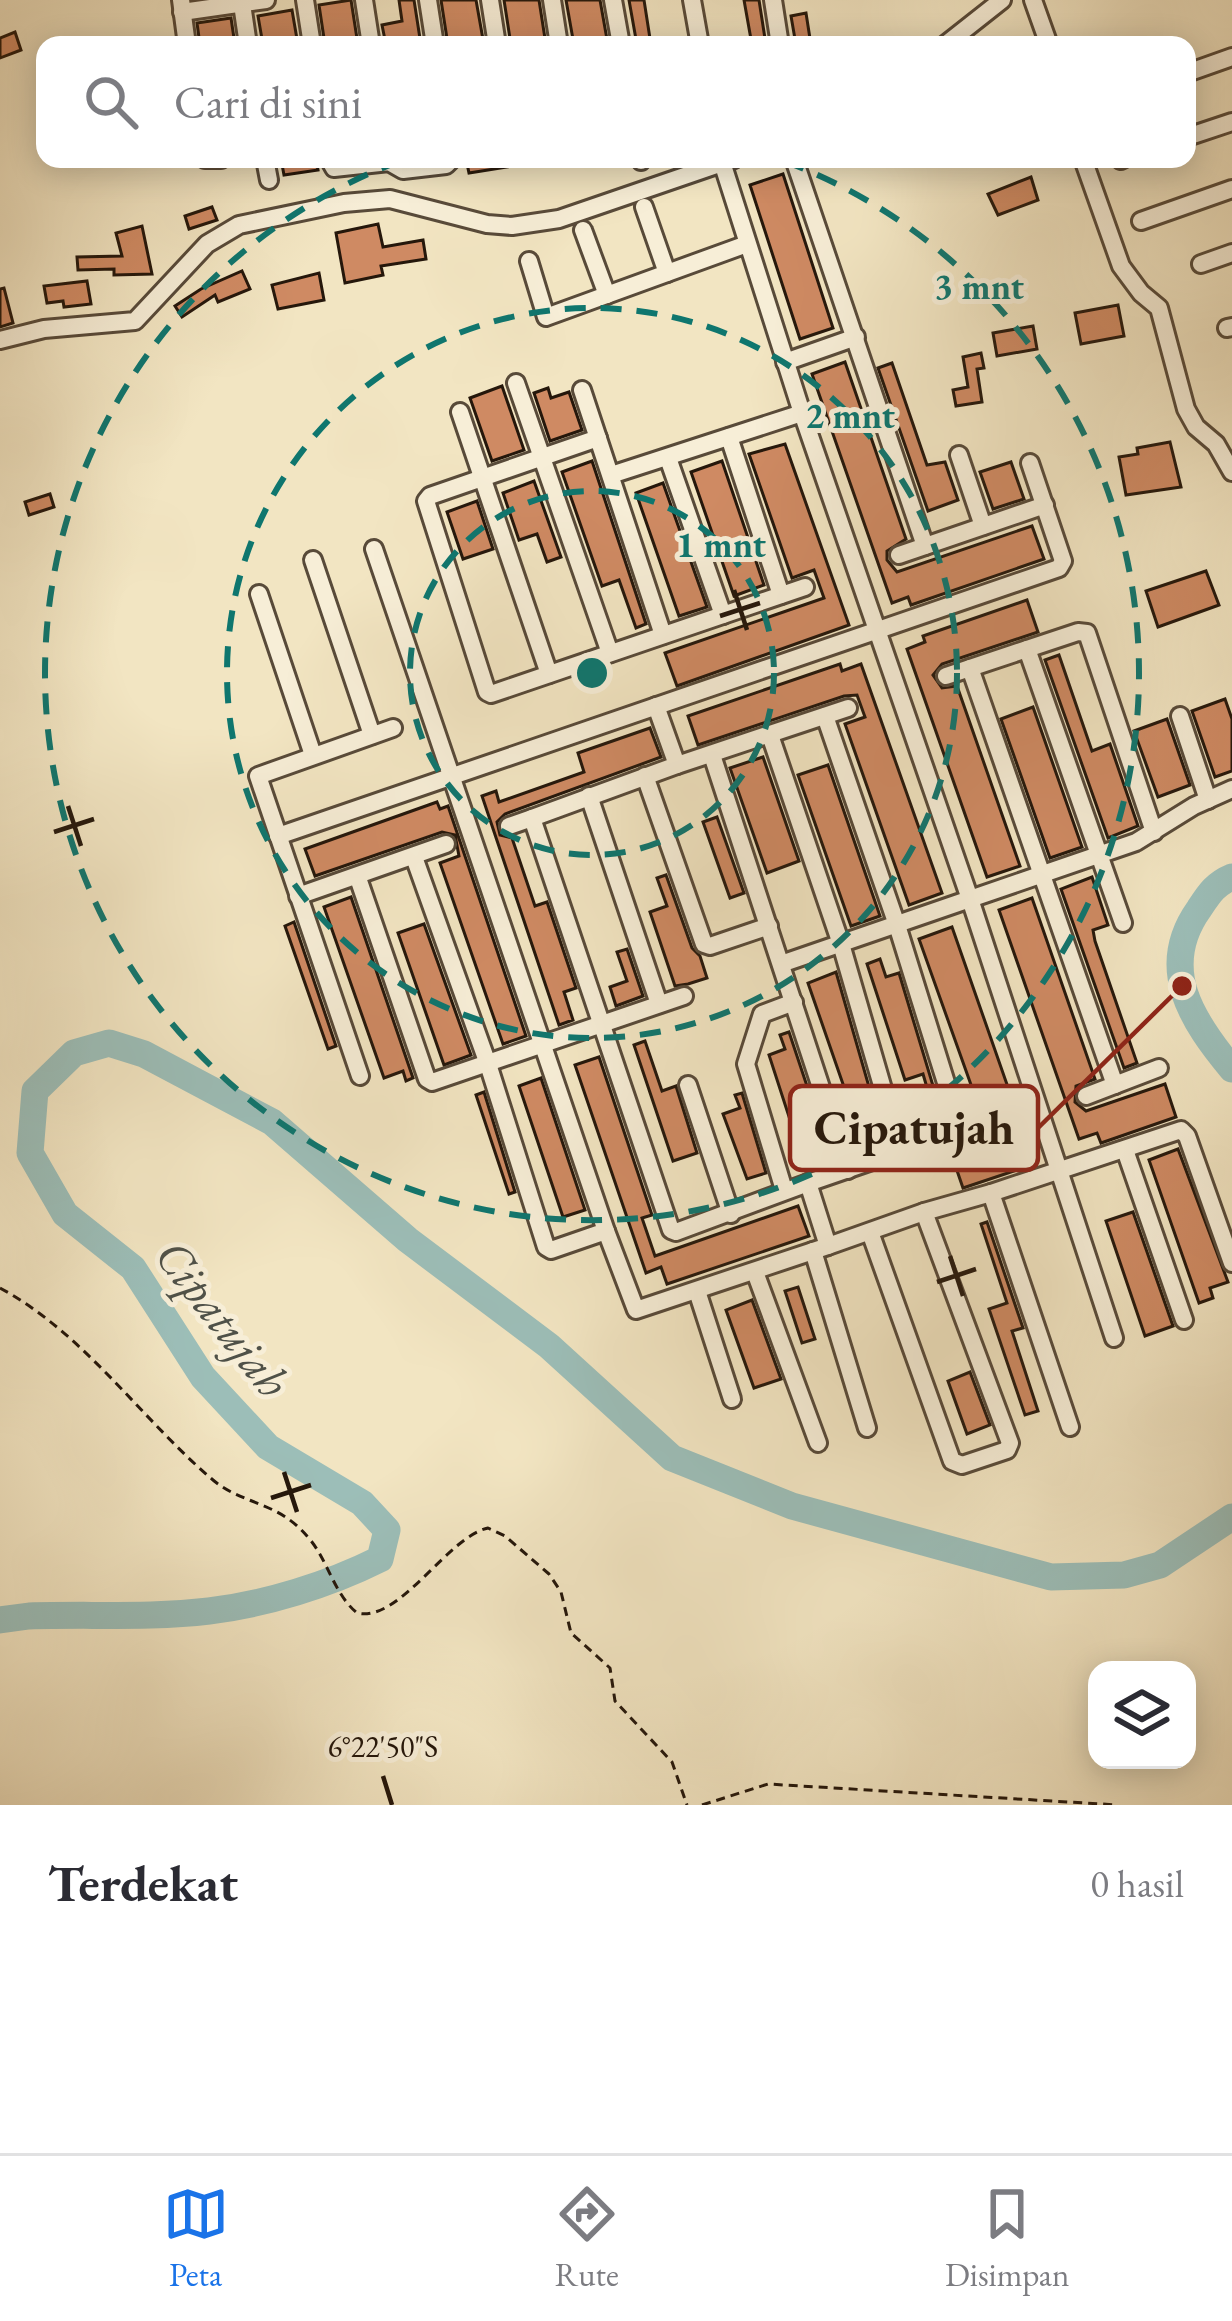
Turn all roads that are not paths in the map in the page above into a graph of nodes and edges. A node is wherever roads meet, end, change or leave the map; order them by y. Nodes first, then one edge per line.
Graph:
1 (266, 0) edge
2 (305, 0) edge
3 (364, 0) edge
4 (428, 0) edge
5 (490, 0) edge
6 (552, 0) edge
7 (613, 0) edge
8 (692, 0) edge
9 (772, 0) edge
10 (1003, 0) edge
11 (1033, 0) edge
12 (242, 4) junction
13 (182, 7) edge
14 (247, 36) edge
15 (311, 36) edge
16 (370, 36) edge
17 (434, 36) edge
18 (495, 36) edge
19 (558, 36) edge
20 (619, 36) edge
21 (698, 36) edge
22 (778, 36) edge
23 (957, 36) edge
24 (1046, 36) edge
25 (1232, 57) edge
26 (1196, 70) edge
27 (1232, 122) edge
28 (1196, 134) edge
29 (267, 168) edge
30 (705, 168) edge
31 (727, 168) edge
32 (797, 168) edge
33 (1086, 168) edge
34 (269, 179) dead end
35 (1232, 189) edge
36 (644, 207) dead end
37 (1141, 221) dead end
38 (583, 230) dead end
39 (747, 244) junction
40 (1232, 253) edge
41 (530, 261) dead end
42 (1201, 264) dead end
43 (667, 273) junction
44 (607, 295) junction
45 (856, 337) junction
46 (0, 340) edge
47 (785, 362) junction
48 (516, 383) dead end
49 (582, 390) dead end
50 (460, 412) dead end
51 (802, 413) junction
52 (729, 437) junction
53 (598, 438) junction
54 (959, 454) dead end
55 (541, 458) junction
56 (668, 458) junction
57 (1030, 464) dead end
58 (1232, 472) edge
59 (611, 476) junction
60 (482, 477) junction
61 (1045, 505) junction
62 (983, 526) junction
63 (926, 546) junction
64 (374, 549) dead end
65 (899, 555) dead end
66 (313, 560) dead end
67 (805, 587) dead end
68 (259, 594) dead end
69 (782, 595) junction
70 (723, 615) junction
71 (879, 630) junction
72 (663, 634) junction
73 (1027, 649) junction
74 (610, 653) junction
75 (970, 668) junction
76 (549, 674) junction
77 (946, 676) dead end
78 (656, 706) junction
79 (848, 708) dead end
80 (825, 716) junction
81 (1180, 716) dead end
82 (393, 728) dead end
83 (372, 735) junction
84 (770, 735) junction
85 (314, 755) junction
86 (712, 755) junction
87 (677, 765) junction
88 (450, 776) junction
89 (645, 776) junction
90 (1232, 789) edge
91 (589, 796) junction
92 (1208, 800) junction
93 (532, 818) junction
94 (509, 826) dead end
95 (1154, 832) junction
96 (278, 836) junction
97 (446, 844) dead end
98 (1100, 856) junction
99 (414, 857) junction
100 (1040, 876) junction
101 (358, 878) junction
102 (298, 896) junction
103 (970, 899) junction
104 (1123, 923) dead end
105 (769, 926) junction
106 (897, 926) junction
107 (841, 944) junction
108 (781, 964) junction
109 (684, 996) dead end
110 (794, 1002) junction
111 (659, 1004) junction
112 (601, 1024) junction
113 (544, 1045) junction
114 (488, 1064) junction
115 (1159, 1068) dead end
116 (360, 1076) dead end
117 (688, 1085) dead end
118 (1114, 1085) junction
119 (1086, 1096) dead end
120 (985, 1122) dead end
121 (961, 1131) junction
122 (1125, 1150) junction
123 (901, 1151) junction
124 (848, 1170) junction
125 (1060, 1170) junction
126 (808, 1183) junction
127 (784, 1190) junction
128 (991, 1193) junction
129 (924, 1212) junction
130 (731, 1214) junction
131 (606, 1231) junction
132 (674, 1232) junction
133 (870, 1232) junction
134 (655, 1240) dead end
135 (821, 1248) junction
136 (1232, 1263) edge
137 (754, 1272) junction
138 (697, 1291) junction
139 (1184, 1320) dead end
140 (1114, 1338) dead end
141 (732, 1399) dead end
142 (1070, 1427) dead end
143 (867, 1428) dead end
144 (818, 1443) dead end

1 - 12 street
2 - 15 street
3 - 16 street
4 - 17 street
5 - 18 street
6 - 19 street
7 - 20 street
8 - 21 street
9 - 22 street
10 - 23 street
11 - 24 street
12 - 13 street
12 - 14 street
25 - 26 street
27 - 28 street
29 - 34 street
30 - 46 street
31 - 39 street
32 - 45 street
33 - 58 street
35 - 37 street
36 - 43 street
38 - 44 street
39 - 43 street
39 - 47 street
40 - 42 street
41 - 44 street
43 - 44 street
45 - 47 street
45 - 63 street
47 - 51 street
48 - 55 street
49 - 53 street
50 - 60 street
51 - 52 street
51 - 71 street
52 - 56 street
52 - 69 street
53 - 55 street
53 - 59 street
54 - 62 street
55 - 60 street
55 - 74 street
56 - 59 street
56 - 70 street
57 - 61 street
59 - 72 street
60 - 76 street
60 - 76 street
61 - 62 street
61 - 71 street
62 - 63 street
63 - 65 street
64 - 88 street
66 - 83 street
67 - 69 street
68 - 85 street
69 - 70 street
70 - 72 street
71 - 78 street
71 - 103 street
72 - 74 street
73 - 75 street
73 - 95 street
73 - 98 street
74 - 76 street
75 - 77 street
75 - 100 street
78 - 87 street
78 - 88 street
79 - 80 street
80 - 84 street
80 - 106 street
81 - 92 street
82 - 83 street
83 - 85 street
84 - 86 street
84 - 107 street
85 - 96 street
86 - 87 street
86 - 105 street
87 - 89 street
88 - 96 street
88 - 113 street
89 - 91 street
89 - 105 street
90 - 92 street
91 - 93 street
91 - 111 street
92 - 95 street
93 - 94 street
93 - 112 street
95 - 98 street
96 - 102 street
97 - 99 street
98 - 100 street
98 - 104 street
99 - 101 street
99 - 114 street
100 - 103 street
100 - 118 street
101 - 102 street
101 - 114 street
102 - 116 street
103 - 106 street
103 - 125 street
105 - 108 street
106 - 107 street
106 - 121 street
107 - 108 street
107 - 123 street
108 - 110 street
109 - 111 street
110 - 124 street
110 - 127 street
111 - 112 street
112 - 113 street
112 - 132 street
113 - 114 street
113 - 131 street
114 - 131 street
115 - 118 street
117 - 130 street
118 - 119 street
120 - 121 street
121 - 123 street
122 - 125 street
122 - 136 street
122 - 139 street
123 - 124 street
124 - 126 street
125 - 128 street
125 - 140 street
126 - 127 street
126 - 135 street
127 - 130 street
128 - 129 street
128 - 142 street
129 - 133 street
129 - 133 street
130 - 132 street
131 - 138 street
132 - 134 street
133 - 135 street
135 - 137 street
135 - 143 street
137 - 138 street
137 - 144 street
138 - 141 street

